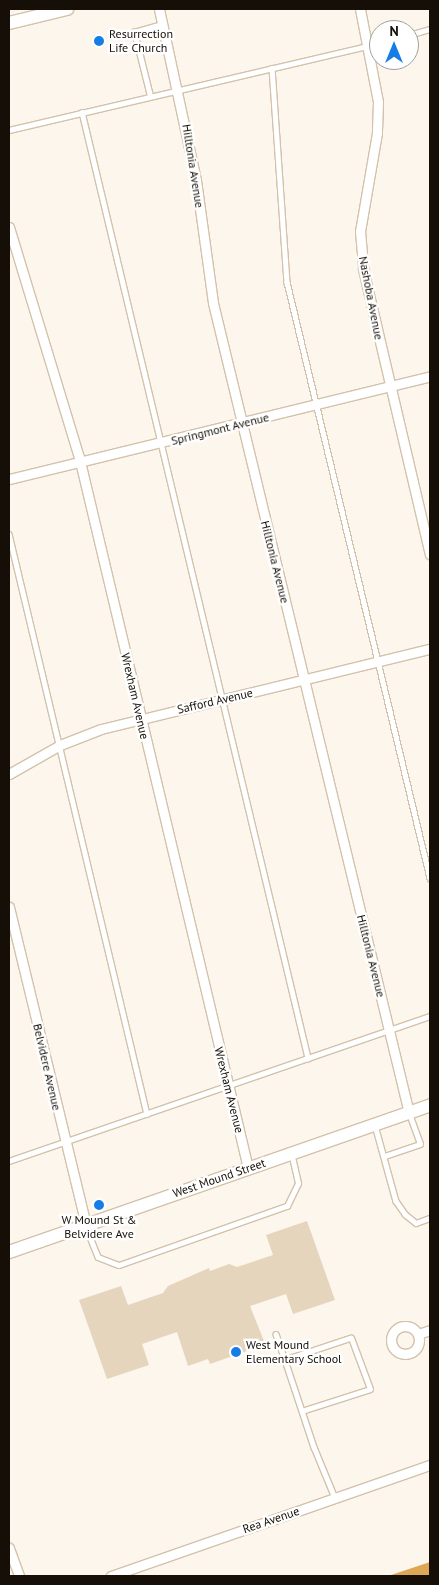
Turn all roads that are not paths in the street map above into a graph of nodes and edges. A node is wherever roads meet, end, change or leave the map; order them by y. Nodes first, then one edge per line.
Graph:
1 (67, 9) edge
2 (159, 9) edge
3 (360, 9) edge
4 (9, 23) edge
5 (162, 24) junction
6 (369, 45) joint
7 (272, 68) junction
8 (373, 70) edge
9 (178, 89) junction
10 (150, 96) junction
11 (82, 112) junction
12 (9, 130) edge
13 (9, 232) edge
14 (430, 376) edge
15 (390, 386) junction
16 (315, 405) junction
17 (242, 424) junction
18 (160, 443) junction
19 (79, 462) junction
20 (9, 479) edge
21 (9, 534) edge
22 (430, 554) edge
23 (430, 649) edge
24 (378, 662) junction
25 (304, 680) junction
26 (222, 699) junction
27 (140, 719) junction
28 (60, 745) junction
29 (9, 774) edge
30 (430, 878) edge
31 (9, 907) edge
32 (430, 1016) edge
33 (389, 1030) junction
34 (308, 1058) junction
35 (228, 1086) junction
36 (430, 1105) edge
37 (409, 1113) junction
38 (147, 1114) junction
39 (375, 1124) junction
40 (65, 1141) junction
41 (292, 1153) junction
42 (385, 1156) junction
43 (9, 1161) edge
44 (248, 1168) junction
45 (430, 1218) edge
46 (86, 1226) junction
47 (9, 1252) edge
48 (430, 1330) edge
49 (276, 1334) dead end
50 (418, 1334) dead end
51 (285, 1360) junction
52 (302, 1411) junction
53 (430, 1464) edge
54 (335, 1498) junction
55 (9, 1548) edge
56 (18, 1576) edge
57 (112, 1576) edge

1 - 4 street
2 - 5 street, Hilltonia Avenue
3 - 6 street, Nashoba Avenue
5 - 9 street, Hilltonia Avenue
5 - 10 lane
6 - 7 lane
7 - 9 lane
7 - 16 lane
8 - 15 street, Nashoba Avenue
9 - 10 lane
9 - 17 street, Hilltonia Avenue
10 - 11 lane
11 - 12 lane
11 - 18 lane
13 - 19 street, Wrexham Avenue
14 - 15 street, Springmont Avenue
15 - 16 street, Springmont Avenue
15 - 22 street, Nashoba Avenue
16 - 17 street, Springmont Avenue
16 - 24 lane
17 - 18 street, Springmont Avenue
17 - 25 street, Hilltonia Avenue
18 - 19 street, Springmont Avenue
18 - 26 lane
19 - 20 street, Springmont Avenue
19 - 27 street, Wrexham Avenue
21 - 28 lane
23 - 24 street, Safford Avenue
24 - 25 street, Safford Avenue
24 - 30 lane
25 - 26 street, Safford Avenue
25 - 33 street, Hilltonia Avenue
26 - 27 street, Safford Avenue
26 - 34 lane
27 - 28 street, Safford Avenue
27 - 35 street, Wrexham Avenue
28 - 29 street, Safford Avenue
28 - 38 lane
31 - 40 street, Belvidere Avenue
32 - 33 lane
33 - 34 lane
33 - 37 street, Hilltonia Avenue
34 - 35 lane
35 - 38 lane
35 - 44 street, Wrexham Avenue
36 - 37 street, West Mound Street
37 - 39 street, West Mound Street
37 - 42 lane
38 - 40 lane
39 - 41 street, West Mound Street
39 - 42 lane
40 - 43 lane
40 - 46 street, Belvidere Avenue
41 - 44 street, West Mound Street
41 - 46 lane
42 - 45 lane
44 - 46 street, West Mound Street
46 - 47 street, West Mound Street
48 - 50 street
49 - 51 lane
51 - 52 lane
51 - 52 lane
52 - 54 lane
53 - 54 street, Rea Avenue
54 - 57 street, Rea Avenue
55 - 56 street

